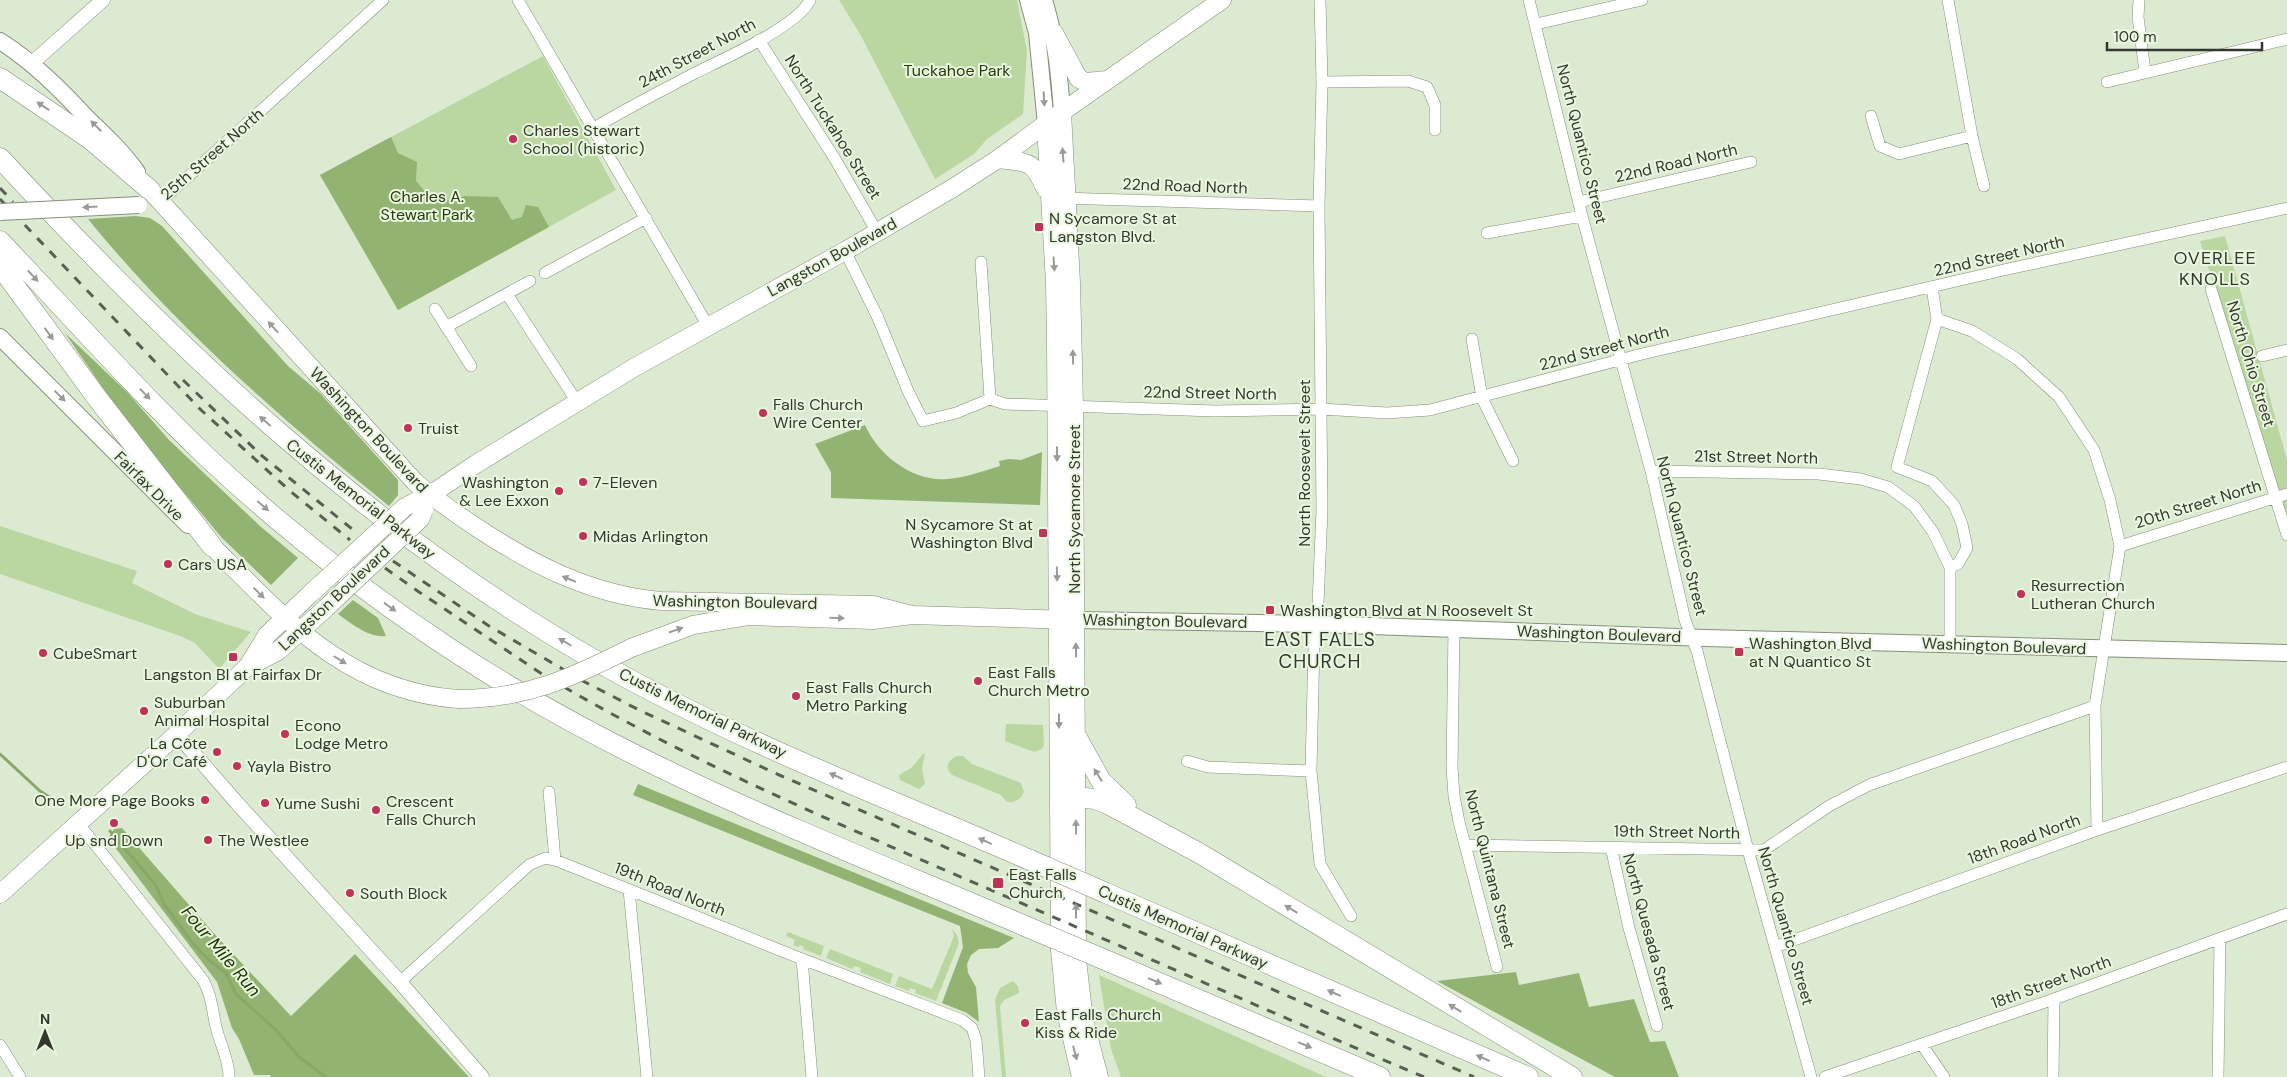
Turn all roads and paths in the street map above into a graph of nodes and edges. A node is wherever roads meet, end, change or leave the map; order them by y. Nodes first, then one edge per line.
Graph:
1 (102, 0) edge
2 (383, 0) edge
3 (518, 0) edge
4 (810, 0) edge
5 (1028, 0) edge
6 (1044, 0) edge
7 (1222, 0) edge
8 (1320, 0) edge
9 (1529, 0) edge
10 (1642, 0) edge
11 (1948, 0) edge
12 (2139, 0) edge
13 (1597, 5) edge
14 (1536, 24) junction
15 (1054, 32) junction
16 (2287, 39) edge
17 (0, 40) edge
18 (760, 40) junction
19 (32, 63) junction
20 (2145, 72) junction
21 (0, 78) edge
22 (1107, 80) junction
23 (1322, 82) junction
24 (2107, 82) dead end
25 (1062, 112) junction
26 (1871, 116) dead end
27 (1046, 124) junction
28 (594, 128) junction
29 (1435, 130) dead end
30 (1972, 136) junction
31 (0, 158) edge
32 (998, 159) junction
33 (1751, 162) dead end
34 (1984, 186) dead end
35 (1058, 198) junction
36 (149, 199) junction
37 (1579, 202) junction
38 (1319, 206) junction
39 (2287, 208) edge
40 (0, 212) edge
41 (1582, 216) junction
42 (646, 218) junction
43 (878, 232) junction
44 (1487, 233) dead end
45 (0, 240) edge
46 (845, 251) junction
47 (981, 262) dead end
48 (0, 266) edge
49 (546, 273) dead end
50 (530, 282) dead end
51 (1932, 288) junction
52 (2211, 288) dead end
53 (508, 294) junction
54 (435, 309) dead end
55 (1937, 319) junction
56 (708, 326) junction
57 (446, 327) junction
58 (0, 338) edge
59 (1472, 338) dead end
60 (2287, 350) edge
61 (2262, 356) dead end
62 (1620, 360) junction
63 (471, 366) dead end
64 (1482, 398) junction
65 (990, 399) junction
66 (577, 402) junction
67 (1065, 406) junction
68 (1321, 410) junction
69 (1513, 461) dead end
70 (1651, 471) junction
71 (2287, 494) edge
72 (2275, 497) junction
73 (423, 503) junction
74 (2287, 535) edge
75 (212, 546) junction
76 (2120, 546) junction
77 (1950, 567) junction
78 (912, 615) junction
79 (284, 618) junction
80 (1066, 620) junction
81 (1316, 624) junction
82 (1454, 629) junction
83 (300, 632) junction
84 (1690, 637) junction
85 (1950, 644) junction
86 (2105, 648) junction
87 (2287, 653) edge
88 (246, 668) junction
89 (2095, 706) junction
90 (177, 734) junction
91 (1076, 736) junction
92 (1187, 762) dead end
93 (2287, 767) edge
94 (1311, 771) junction
95 (549, 792) dead end
96 (1067, 796) junction
97 (78, 824) junction
98 (2097, 830) junction
99 (1174, 840) junction
100 (1466, 845) junction
101 (1610, 847) junction
102 (1748, 850) junction
103 (555, 860) junction
104 (629, 890) junction
105 (0, 894) edge
106 (2287, 914) edge
107 (1351, 916) dead end
108 (2220, 939) junction
109 (1775, 947) junction
110 (802, 959) junction
111 (1497, 966) dead end
112 (400, 982) junction
113 (2054, 999) junction
114 (1657, 1026) dead end
115 (0, 1045) edge
116 (1922, 1045) junction
117 (20, 1077) edge
118 (230, 1077) edge
119 (482, 1077) edge
120 (647, 1077) edge
121 (812, 1077) edge
122 (979, 1077) edge
123 (1081, 1077) edge
124 (1099, 1077) edge
125 (1380, 1077) edge
126 (1528, 1077) edge
127 (1572, 1077) edge
128 (1811, 1077) edge
129 (1824, 1077) edge
130 (1944, 1077) edge
131 (2053, 1077) edge
132 (2218, 1077) edge

1 - 19 street
2 - 36 street, 25th Street North
3 - 28 street
4 - 18 street, 24th Street North
5 -> 27 main road, North Sycamore Street
6 - 15 main road, North Sycamore Street
7 - 22 main road, Langston Boulevard
8 - 23 street, North Roosevelt Street
9 - 14 street, North Quantico Street
10 - 13 street
11 - 30 street
12 - 20 street
13 - 14 street
14 - 37 street, North Quantico Street
15 - 22 main road
15 - 25 main road, North Sycamore Street
16 - 20 street
17 - 19 main road, Washington Boulevard
18 - 28 street, 24th Street North
18 - 43 street, North Tuckahoe Street
36 -> 19 main road, Washington Boulevard
20 - 24 street
36 -> 21 highway
22 - 25 main road, Langston Boulevard
23 - 29 street
23 - 38 street, North Roosevelt Street
25 - 27 main road, Langston Boulevard
35 -> 25 main road, North Sycamore Street
26 - 30 street
27 - 32 main road, Langston Boulevard
27 - 35 main road, North Sycamore Street
28 - 42 street
30 - 34 street
126 -> 31 highway, Custis Memorial Parkway, bridge
32 - 35 main road
32 - 43 main road, Langston Boulevard
33 - 37 street, 22nd Road North
35 - 38 street, 22nd Road North
35 - 67 main road, North Sycamore Street
36 -> 40 main road, 25th Street North, bridge
73 -> 36 main road, Washington Boulevard
37 - 41 street, North Quantico Street
38 - 68 street, North Roosevelt Street
39 - 51 street, 22nd Street North
41 - 44 street
41 - 62 street, North Quantico Street
42 - 49 street
42 - 56 street
43 - 46 main road, Langston Boulevard
45 -> 125 highway, bridge
46 - 56 main road, Langston Boulevard
46 - 65 street
47 - 65 street
48 -> 75 highway
50 - 53 street
51 - 55 street
51 - 62 street, 22nd Street North
52 - 72 street, North Ohio Street
53 - 57 street
53 - 66 street
54 - 57 street
55 - 76 street
55 - 77 street
56 - 66 main road, Langston Boulevard
57 - 63 street
58 -> 75 main road, Fairfax Drive
59 - 64 street
60 - 61 street
62 - 64 street, 22nd Street North
62 - 70 street, North Quantico Street
64 - 68 street, 22nd Street North
64 - 69 street
65 - 67 street, 22nd Street North
66 - 73 main road, Langston Boulevard
67 - 68 street, 22nd Street North
67 - 80 main road, North Sycamore Street
68 - 81 street, North Roosevelt Street
70 - 77 street, 21st Street North
70 - 84 street, North Quantico Street
71 - 72 street, 20th Street North
72 - 74 street, North Ohio Street
72 - 76 street, 20th Street North
78 -> 73 main road, Washington Boulevard
73 - 79 main road, Langston Boulevard, bridge
73 - 83 main road, Langston Boulevard, bridge
75 -> 79 main road, Fairfax Drive
76 - 86 street
77 - 85 street
78 - 80 main road, Washington Boulevard
83 -> 78 main road, Washington Boulevard, bridge
79 - 83 main road, Fairfax Drive
79 - 88 main road, Langston Boulevard
80 - 81 main road, Washington Boulevard
91 -> 80 main road, North Sycamore Street
80 -> 96 main road, North Sycamore Street
81 - 82 main road, Washington Boulevard
81 - 94 street, North Roosevelt Street
82 - 84 main road, Washington Boulevard
82 - 100 street, North Quintana Street
83 - 88 main road, Langston Boulevard
84 - 85 main road, Washington Boulevard
84 - 102 street, North Quantico Street
85 - 86 main road, Washington Boulevard
86 - 87 main road, Washington Boulevard
86 - 89 street
88 - 90 main road, Langston Boulevard
89 - 98 street
89 - 102 street, 19th Street North
90 - 97 main road, Langston Boulevard
90 - 112 street
91 - 96 main road, North Sycamore Street
99 -> 91 highway
92 - 94 street
93 - 98 street, 18th Road North
94 - 107 street, North Roosevelt Street
95 - 103 street
96 - 99 highway
96 -> 123 main road, North Sycamore Street
124 -> 96 main road, North Sycamore Street
97 - 105 main road, Langston Boulevard
97 - 118 street
98 - 109 street, 18th Road North
127 -> 99 highway
100 - 101 street, 19th Street North
100 - 111 street, North Quintana Street
101 - 102 street, 19th Street North
101 - 114 street, North Quesada Street
102 - 109 street, North Quantico Street
103 - 104 street, 19th Road North
103 - 112 street
104 - 110 street, 19th Road North
104 - 120 street
106 - 108 street, 18th Street North
108 - 113 street, 18th Street North
108 - 132 street
109 - 128 street, North Quantico Street
110 - 121 street
110 - 122 street, 19th Road North
112 - 119 street
113 - 116 street, 18th Street North
113 - 131 street
115 - 117 street
116 - 129 street, 18th Street North
116 - 130 street

